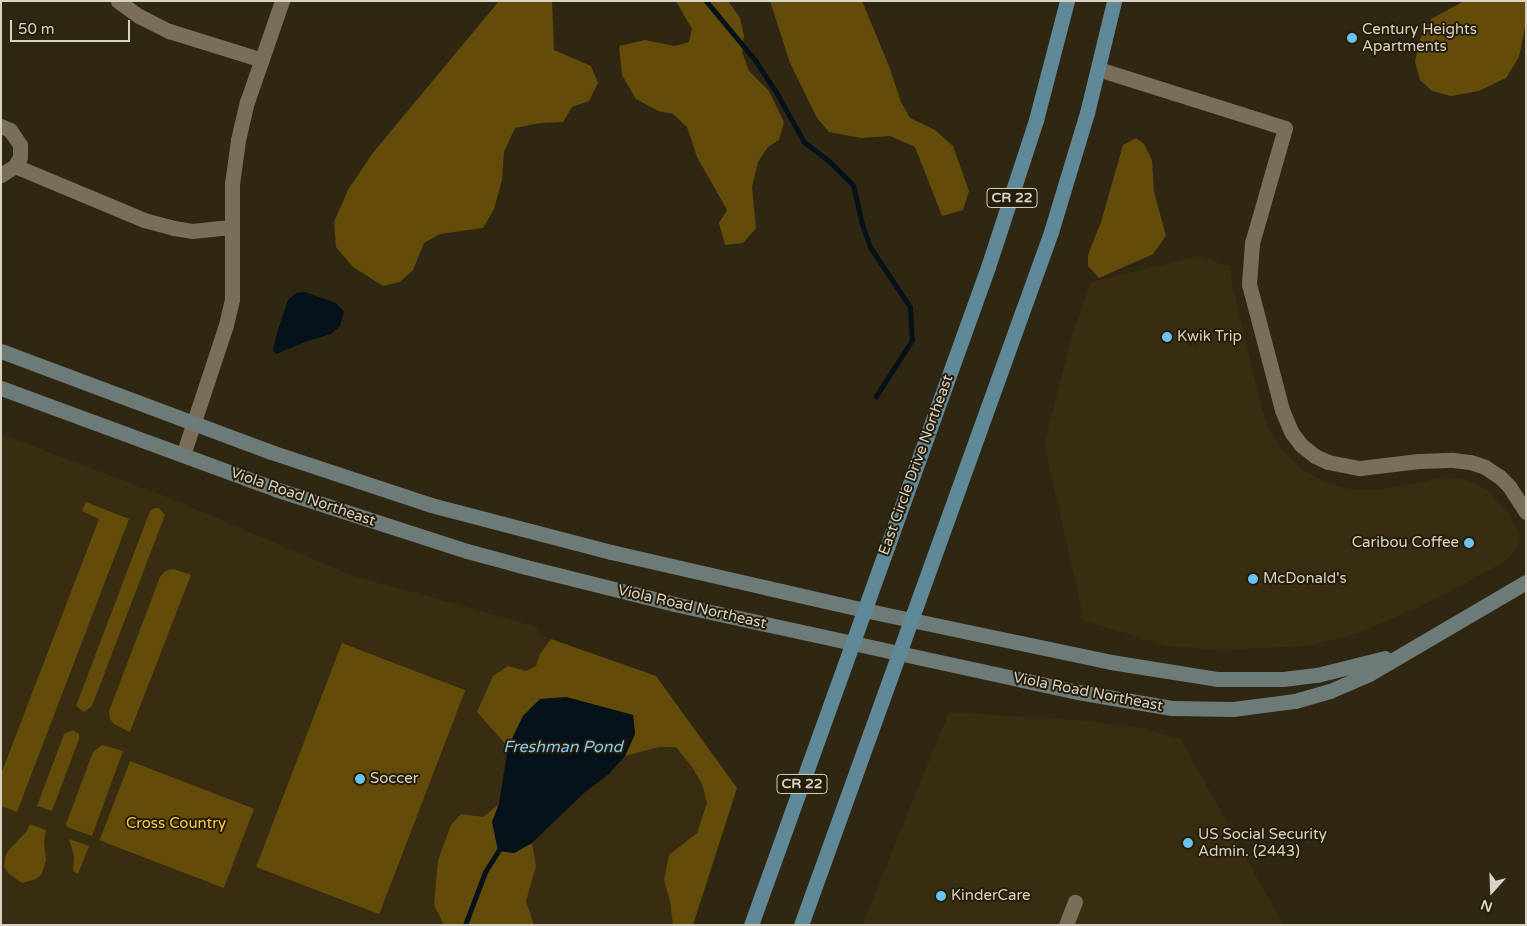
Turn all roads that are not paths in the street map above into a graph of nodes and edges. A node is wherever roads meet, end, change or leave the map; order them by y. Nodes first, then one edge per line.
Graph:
1 (118, 1) edge
2 (282, 1) edge
3 (1067, 1) edge
4 (1114, 1) edge
5 (262, 60) junction
6 (1098, 69) junction
7 (1, 126) edge
8 (15, 166) junction
9 (1, 175) edge
10 (232, 227) junction
11 (1, 350) edge
12 (1, 388) edge
13 (194, 423) junction
14 (183, 455) junction
15 (1526, 512) edge
16 (1526, 582) edge
17 (864, 610) junction
18 (910, 620) junction
19 (852, 643) junction
20 (898, 653) junction
21 (1396, 656) junction
22 (1074, 902) dead end
23 (751, 925) edge
24 (801, 925) edge
25 (1066, 925) edge

1 - 5 street
2 - 5 street
3 - 17 main road, East Circle Drive Northeast / CR 22
4 - 6 main road, CR 22
5 - 10 street
6 - 15 street
6 - 18 main road, CR 22
7 - 8 street
8 - 9 street
8 - 10 street
10 - 13 street
11 - 13 main road, Viola Road Northeast
12 - 14 main road, Viola Road Northeast
13 - 14 street
13 - 17 main road, Viola Road Northeast
14 - 19 main road, Viola Road Northeast
16 - 21 main road, Viola Road Northeast
17 - 18 main road, Viola Road Northeast
17 - 19 main road, East Circle Drive Northeast / CR 22
18 - 20 main road, CR 22
18 - 21 main road, Viola Road Northeast
19 - 20 main road, Viola Road Northeast
19 - 23 main road, East Circle Drive Northeast / CR 22
20 - 21 main road, Viola Road Northeast
20 - 24 main road, CR 22
22 - 25 street

